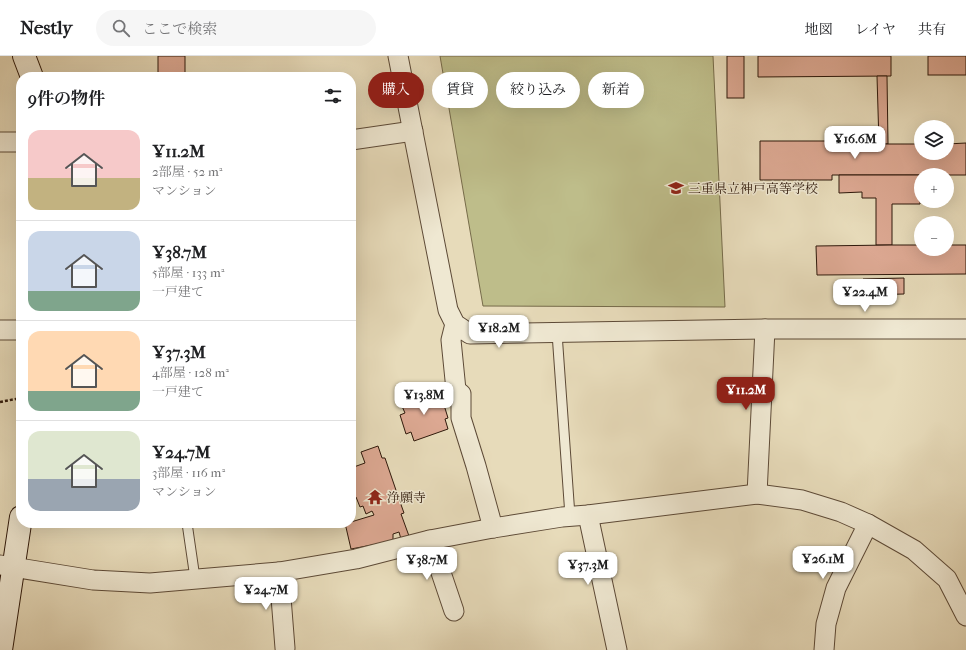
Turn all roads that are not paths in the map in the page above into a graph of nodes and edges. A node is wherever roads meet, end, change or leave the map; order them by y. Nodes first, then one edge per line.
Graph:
1 (24, 56) edge
2 (398, 56) edge
3 (30, 72) edge
4 (413, 131) junction
5 (356, 139) edge
6 (0, 142) edge
7 (16, 142) edge
8 (455, 324) junction
9 (765, 329) junction
10 (966, 329) edge
11 (0, 330) edge
12 (16, 330) edge
13 (557, 333) junction
14 (757, 494) junction
15 (579, 516) junction
16 (868, 524) junction
17 (18, 528) edge
18 (188, 528) edge
19 (493, 528) junction
20 (430, 540) junction
21 (7, 566) edge
22 (279, 572) junction
23 (195, 578) junction
24 (454, 612) dead end
25 (966, 616) edge
26 (285, 648) dead end
27 (1, 650) edge
28 (617, 650) edge
29 (824, 650) edge

1 - 3 street
2 - 4 street
4 - 5 street
4 - 8 street
6 - 7 street
8 - 13 street
8 - 19 street
9 - 10 street
9 - 13 street
9 - 14 street
11 - 12 street
13 - 15 lane
14 - 15 street
14 - 16 street
15 - 19 street
15 - 28 street
16 - 25 street
16 - 29 street
17 - 21 street
18 - 23 lane
19 - 20 street
20 - 22 street
20 - 24 street
21 - 23 street
21 - 27 street
22 - 23 street
22 - 26 street

